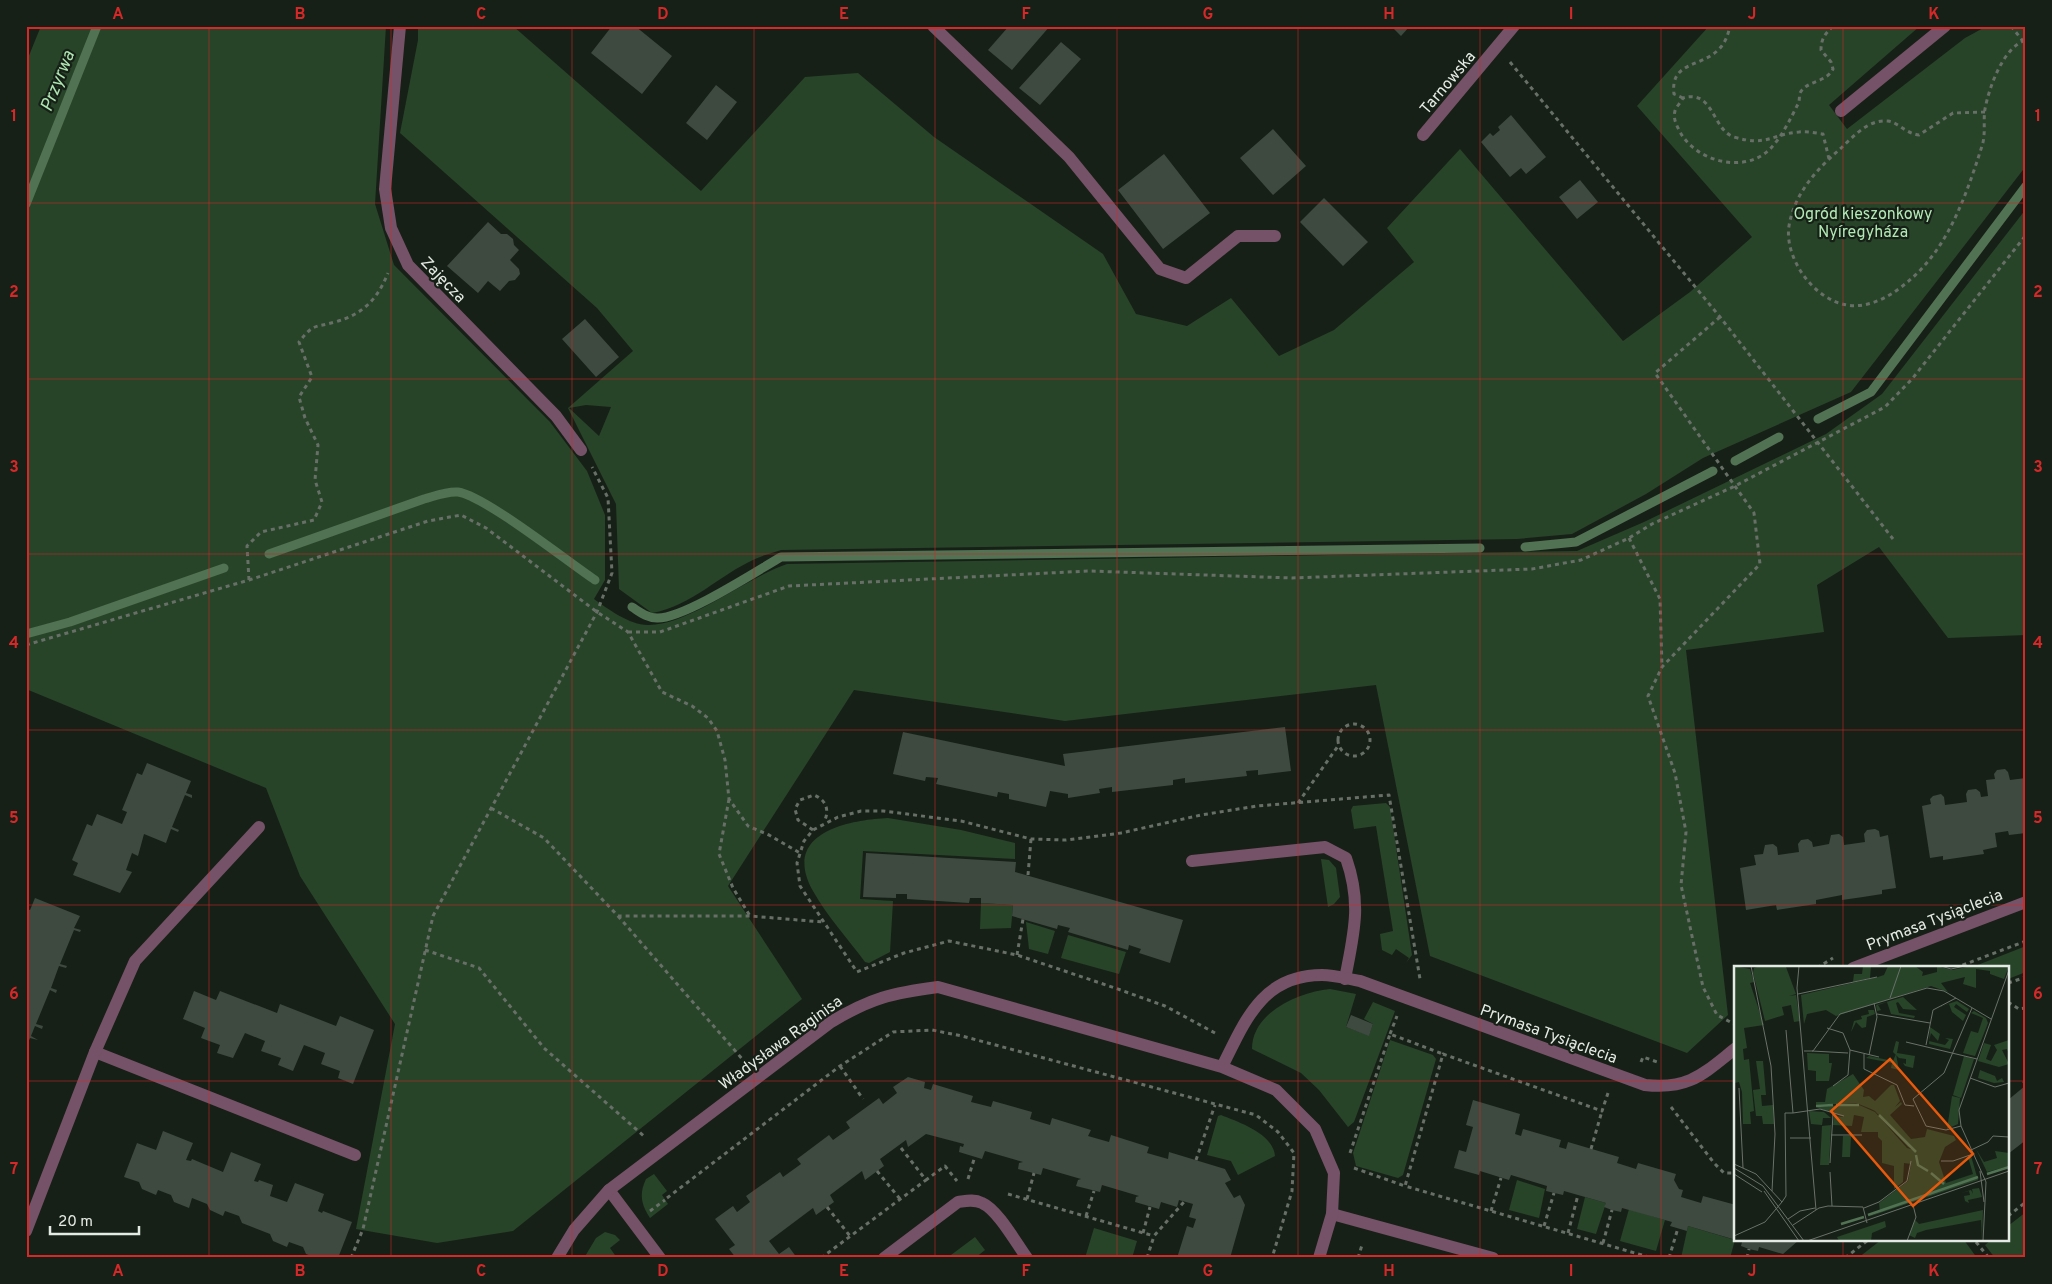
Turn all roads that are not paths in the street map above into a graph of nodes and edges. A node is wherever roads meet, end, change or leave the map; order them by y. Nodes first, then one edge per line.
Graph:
1 (400, 26) edge
2 (933, 26) edge
3 (1514, 26) edge
4 (1945, 26) edge
5 (1841, 112) dead end
6 (1423, 135) dead end
7 (1275, 236) dead end
8 (581, 450) road end
9 (259, 827) dead end
10 (1192, 861) dead end
11 (2026, 902) edge
12 (1859, 966) edge
13 (1345, 979) junction
14 (1734, 1050) edge
15 (94, 1052) junction
16 (1222, 1067) junction
17 (355, 1155) dead end
18 (609, 1190) junction
19 (1332, 1214) junction
20 (26, 1231) edge
21 (557, 1258) edge
22 (660, 1258) edge
23 (884, 1258) edge
24 (1026, 1258) edge
25 (1319, 1258) edge
26 (1493, 1258) edge

1 - 8 street, Zajęcza
2 - 7 street
3 - 6 street, Tarnowska
4 - 5 street
9 - 15 street
10 - 13 street
11 - 12 street, Prymasa Tysiąclecia
13 - 14 street, Prymasa Tysiąclecia
13 - 16 street
15 - 17 street
15 - 20 street
16 - 18 street, Władysława Raginisa
16 - 19 street, Władysława Raginisa
18 - 21 street, Władysława Raginisa
18 - 22 street
19 - 25 street, Władysława Raginisa
19 - 26 street
23 - 24 street

